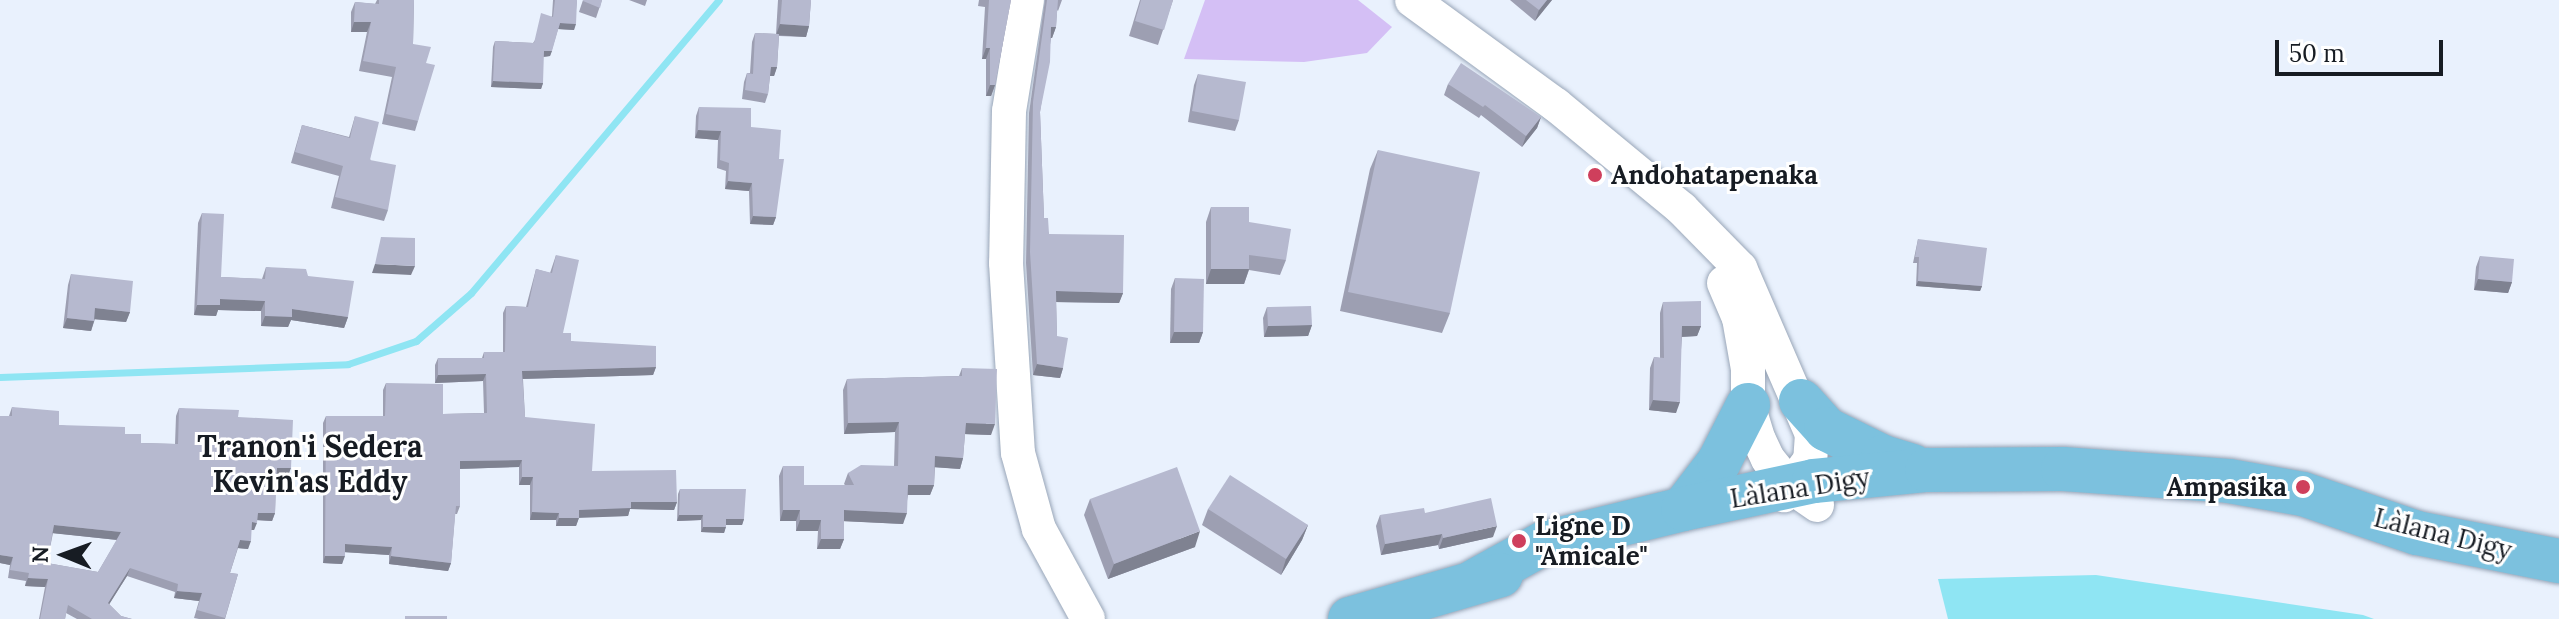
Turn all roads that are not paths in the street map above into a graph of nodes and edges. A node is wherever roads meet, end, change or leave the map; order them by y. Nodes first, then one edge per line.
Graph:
1 (1027, 0) edge
2 (1412, 0) edge
3 (1714, 244) junction
4 (1801, 401) junction
5 (1748, 405) junction
6 (1927, 470) junction
7 (2139, 474) junction
8 (1793, 501) junction
9 (1683, 509) junction
10 (2559, 561) edge
11 (1475, 581) junction
12 (1088, 619) edge
13 (1350, 619) edge

1 - 12 street
2 - 3 street
3 - 4 street
3 - 5 street
4 - 6 main road
4 - 8 street
5 - 8 street
5 - 9 main road
6 - 7 main road, Làlana Digy
6 - 8 main road, Làlana Digy
7 - 8 main road, Làlana Digy
7 - 10 main road, Làlana Digy
8 - 9 main road, Làlana Digy
8 - 11 main road, Làlana Digy
9 - 11 main road, Làlana Digy
11 - 13 main road, Làlana Digy

